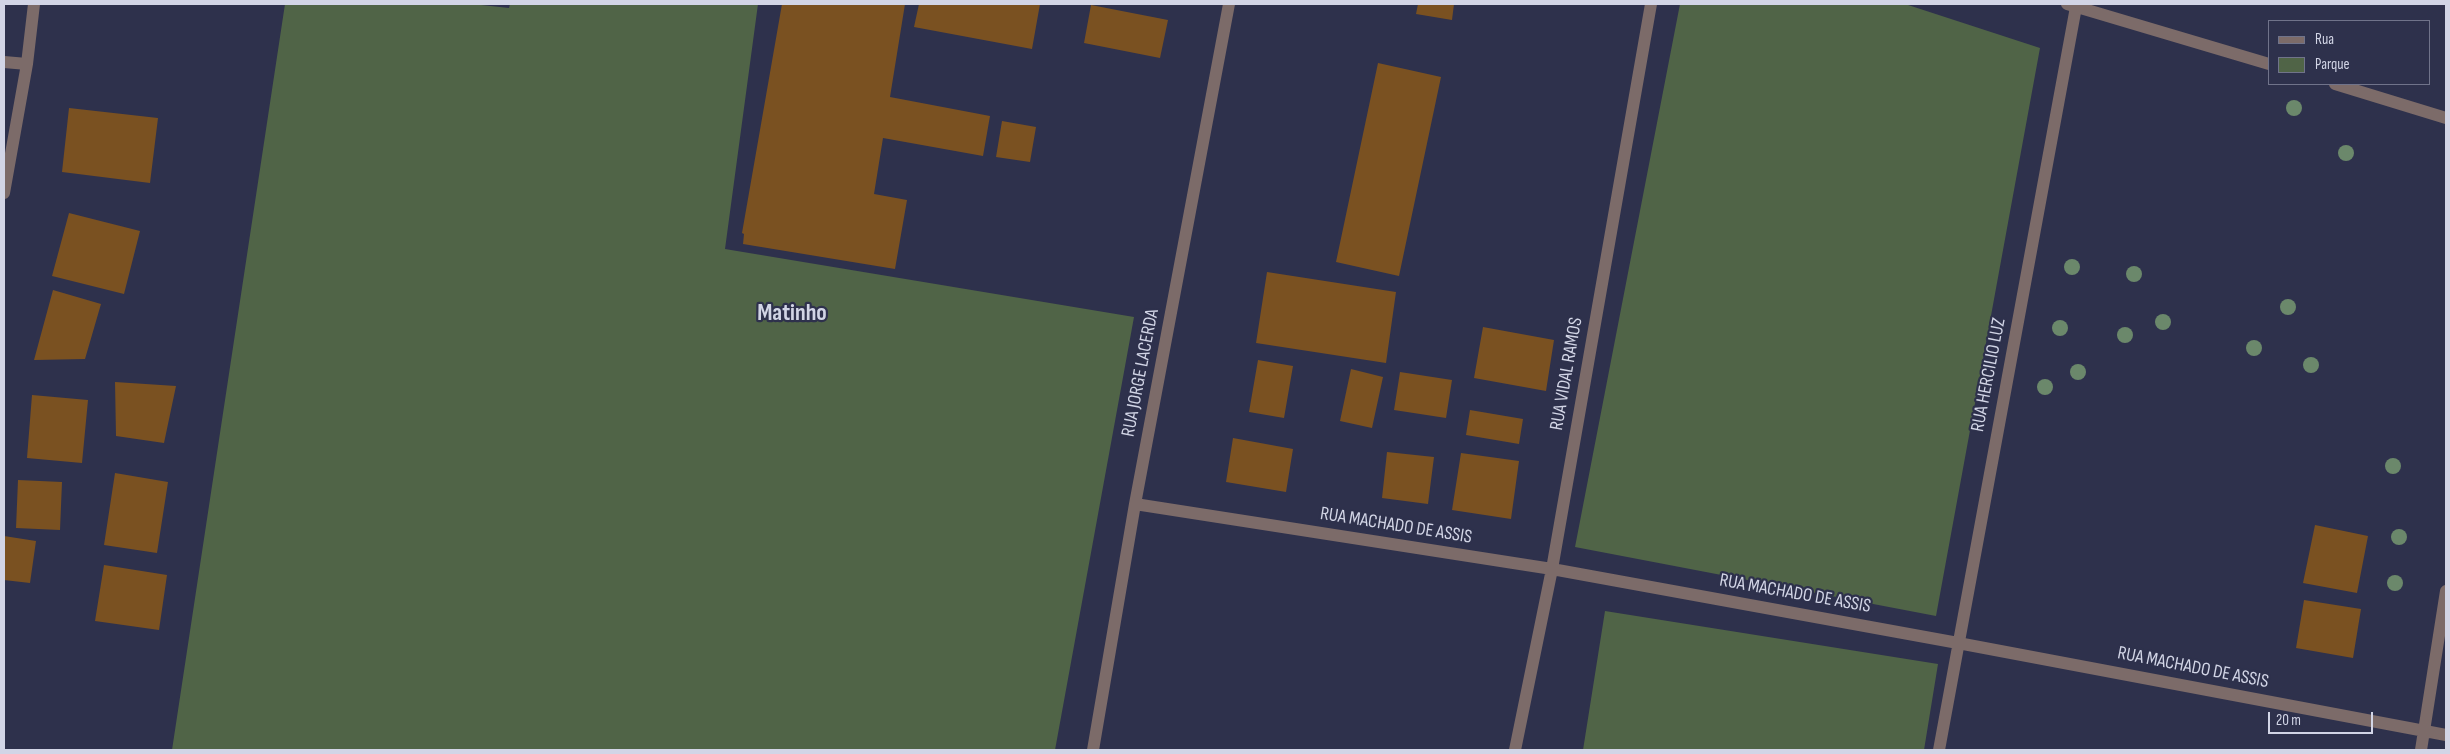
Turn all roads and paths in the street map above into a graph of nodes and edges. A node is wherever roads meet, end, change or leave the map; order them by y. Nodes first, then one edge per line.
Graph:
1 (34, 4) edge
2 (1229, 4) edge
3 (1651, 4) edge
4 (2072, 5) edge
5 (4, 62) edge
6 (28, 64) junction
7 (2268, 64) edge
8 (2339, 85) edge
9 (2446, 118) edge
10 (4, 194) edge
11 (1135, 504) junction
12 (1552, 569) junction
13 (2446, 592) edge
14 (1958, 643) junction
15 (2424, 732) junction
16 (2446, 735) edge
17 (1093, 750) edge
18 (1515, 750) edge
19 (1939, 750) edge
20 (2421, 750) edge

1 - 6 street
2 - 11 street, RUA JORGE LACERDA
3 - 12 street, RUA VIDAL RAMOS
4 - 7 street
4 - 14 street, RUA HERCILIO LUZ
5 - 6 street
6 - 10 street
8 - 9 street
11 - 12 street, RUA MACHADO DE ASSIS
11 - 17 street, RUA JORGE LACERDA
12 - 14 street, RUA MACHADO DE ASSIS
12 - 18 street, RUA VIDAL RAMOS
13 - 15 street
14 - 15 street, RUA MACHADO DE ASSIS
14 - 19 street, RUA HERCILIO LUZ
15 - 16 street, RUA MACHADO DE ASSIS
15 - 20 street

